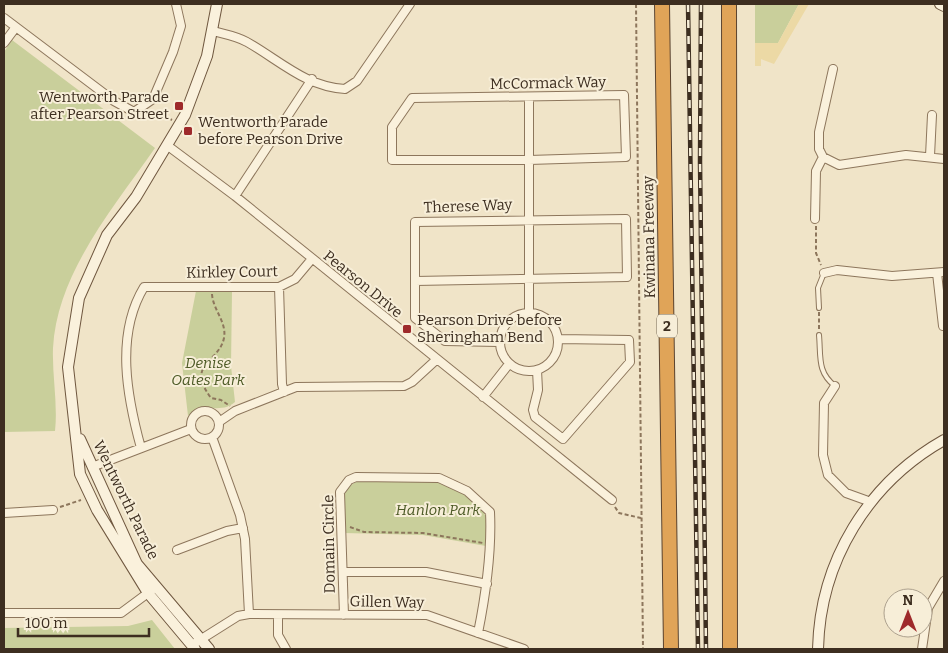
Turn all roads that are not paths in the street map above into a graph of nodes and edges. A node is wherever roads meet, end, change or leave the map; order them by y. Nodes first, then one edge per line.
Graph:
1 (176, 4) edge
2 (217, 4) edge
3 (410, 4) edge
4 (662, 4) edge
5 (729, 4) edge
6 (940, 4) edge
7 (944, 6) edge
8 (4, 18) edge
9 (16, 27) junction
10 (213, 31) junction
11 (4, 43) edge
12 (833, 69) dead end
13 (312, 80) junction
14 (529, 98) junction
15 (932, 115) dead end
16 (168, 146) junction
17 (823, 156) junction
18 (930, 156) junction
19 (944, 159) edge
20 (529, 160) junction
21 (235, 196) junction
22 (530, 218) junction
23 (815, 218) road end
24 (311, 260) junction
25 (824, 273) joint
26 (941, 273) edge
27 (530, 279) junction
28 (415, 281) junction
29 (279, 287) junction
30 (819, 308) road end
31 (529, 313) junction
32 (943, 326) dead end
33 (820, 335) road end
34 (558, 339) junction
35 (499, 342) junction
36 (436, 360) junction
37 (509, 364) junction
38 (537, 370) junction
39 (835, 386) joint
40 (284, 392) junction
41 (483, 398) junction
42 (219, 422) junction
43 (191, 429) junction
44 (77, 431) junction
45 (212, 437) junction
46 (944, 440) edge
47 (142, 448) junction
48 (92, 467) junction
49 (612, 500) road end
50 (871, 502) junction
51 (52, 510) road end
52 (4, 512) edge
53 (243, 528) junction
54 (177, 550) dead end
55 (344, 572) junction
56 (944, 581) edge
57 (488, 584) junction
58 (152, 590) junction
59 (4, 614) edge
60 (249, 614) junction
61 (278, 615) junction
62 (344, 615) junction
63 (478, 634) junction
64 (196, 645) edge
65 (209, 649) edge
66 (286, 649) edge
67 (524, 649) edge
68 (671, 649) edge
69 (730, 649) edge
70 (818, 649) edge
71 (922, 649) edge

1 - 9 street
2 - 10 street, Wentworth Parade
3 - 13 street
4 - 68 highway, Kwinana Freeway / 2
5 - 69 highway
6 - 7 street
8 - 9 street
9 - 11 street
10 - 13 street
10 - 16 street, Wentworth Parade
12 - 17 street
13 - 21 street
14 - 20 street
14 - 20 street, McCormack Way
14 - 20 street, McCormack Way
15 - 18 street
16 - 21 street, Pearson Drive
16 - 44 street, Wentworth Parade
17 - 18 street
17 - 23 street
18 - 19 street
20 - 22 street
21 - 24 street, Pearson Drive
22 - 27 street
22 - 27 street
22 - 28 street, Therese Way
24 - 29 street, Kirkley Court
24 - 36 street, Pearson Drive
25 - 26 street
25 - 30 lane
26 - 32 street
27 - 28 street
27 - 31 street
28 - 35 street, Therese Way
29 - 40 street
29 - 47 street, Kirkley Court
31 - 34 street
31 - 35 street
33 - 39 lane
34 - 38 street
34 - 38 street
35 - 37 street
36 - 40 street
36 - 41 street, Pearson Drive
37 - 38 street
37 - 41 street
39 - 50 street
40 - 42 street
41 - 49 street, Pearson Drive
42 - 43 street
42 - 45 street
43 - 45 street
43 - 47 street
44 - 48 street, Wentworth Parade
44 - 58 street, Wentworth Parade
45 - 53 street
46 - 50 street
47 - 48 street
48 - 58 street, Wentworth Parade
50 - 70 street
51 - 52 street
53 - 54 street
53 - 60 street
55 - 57 street
55 - 57 street, Domain Circle
55 - 62 street, Domain Circle
56 - 71 street
57 - 63 street, Domain Circle
58 - 59 street
58 - 64 street, Wentworth Parade
60 - 61 street, Gillen Way
60 - 64 street, Gillen Way
61 - 62 street, Gillen Way
61 - 66 street
62 - 63 street, Gillen Way
63 - 67 street, Gillen Way
64 - 65 street, Wentworth Parade

